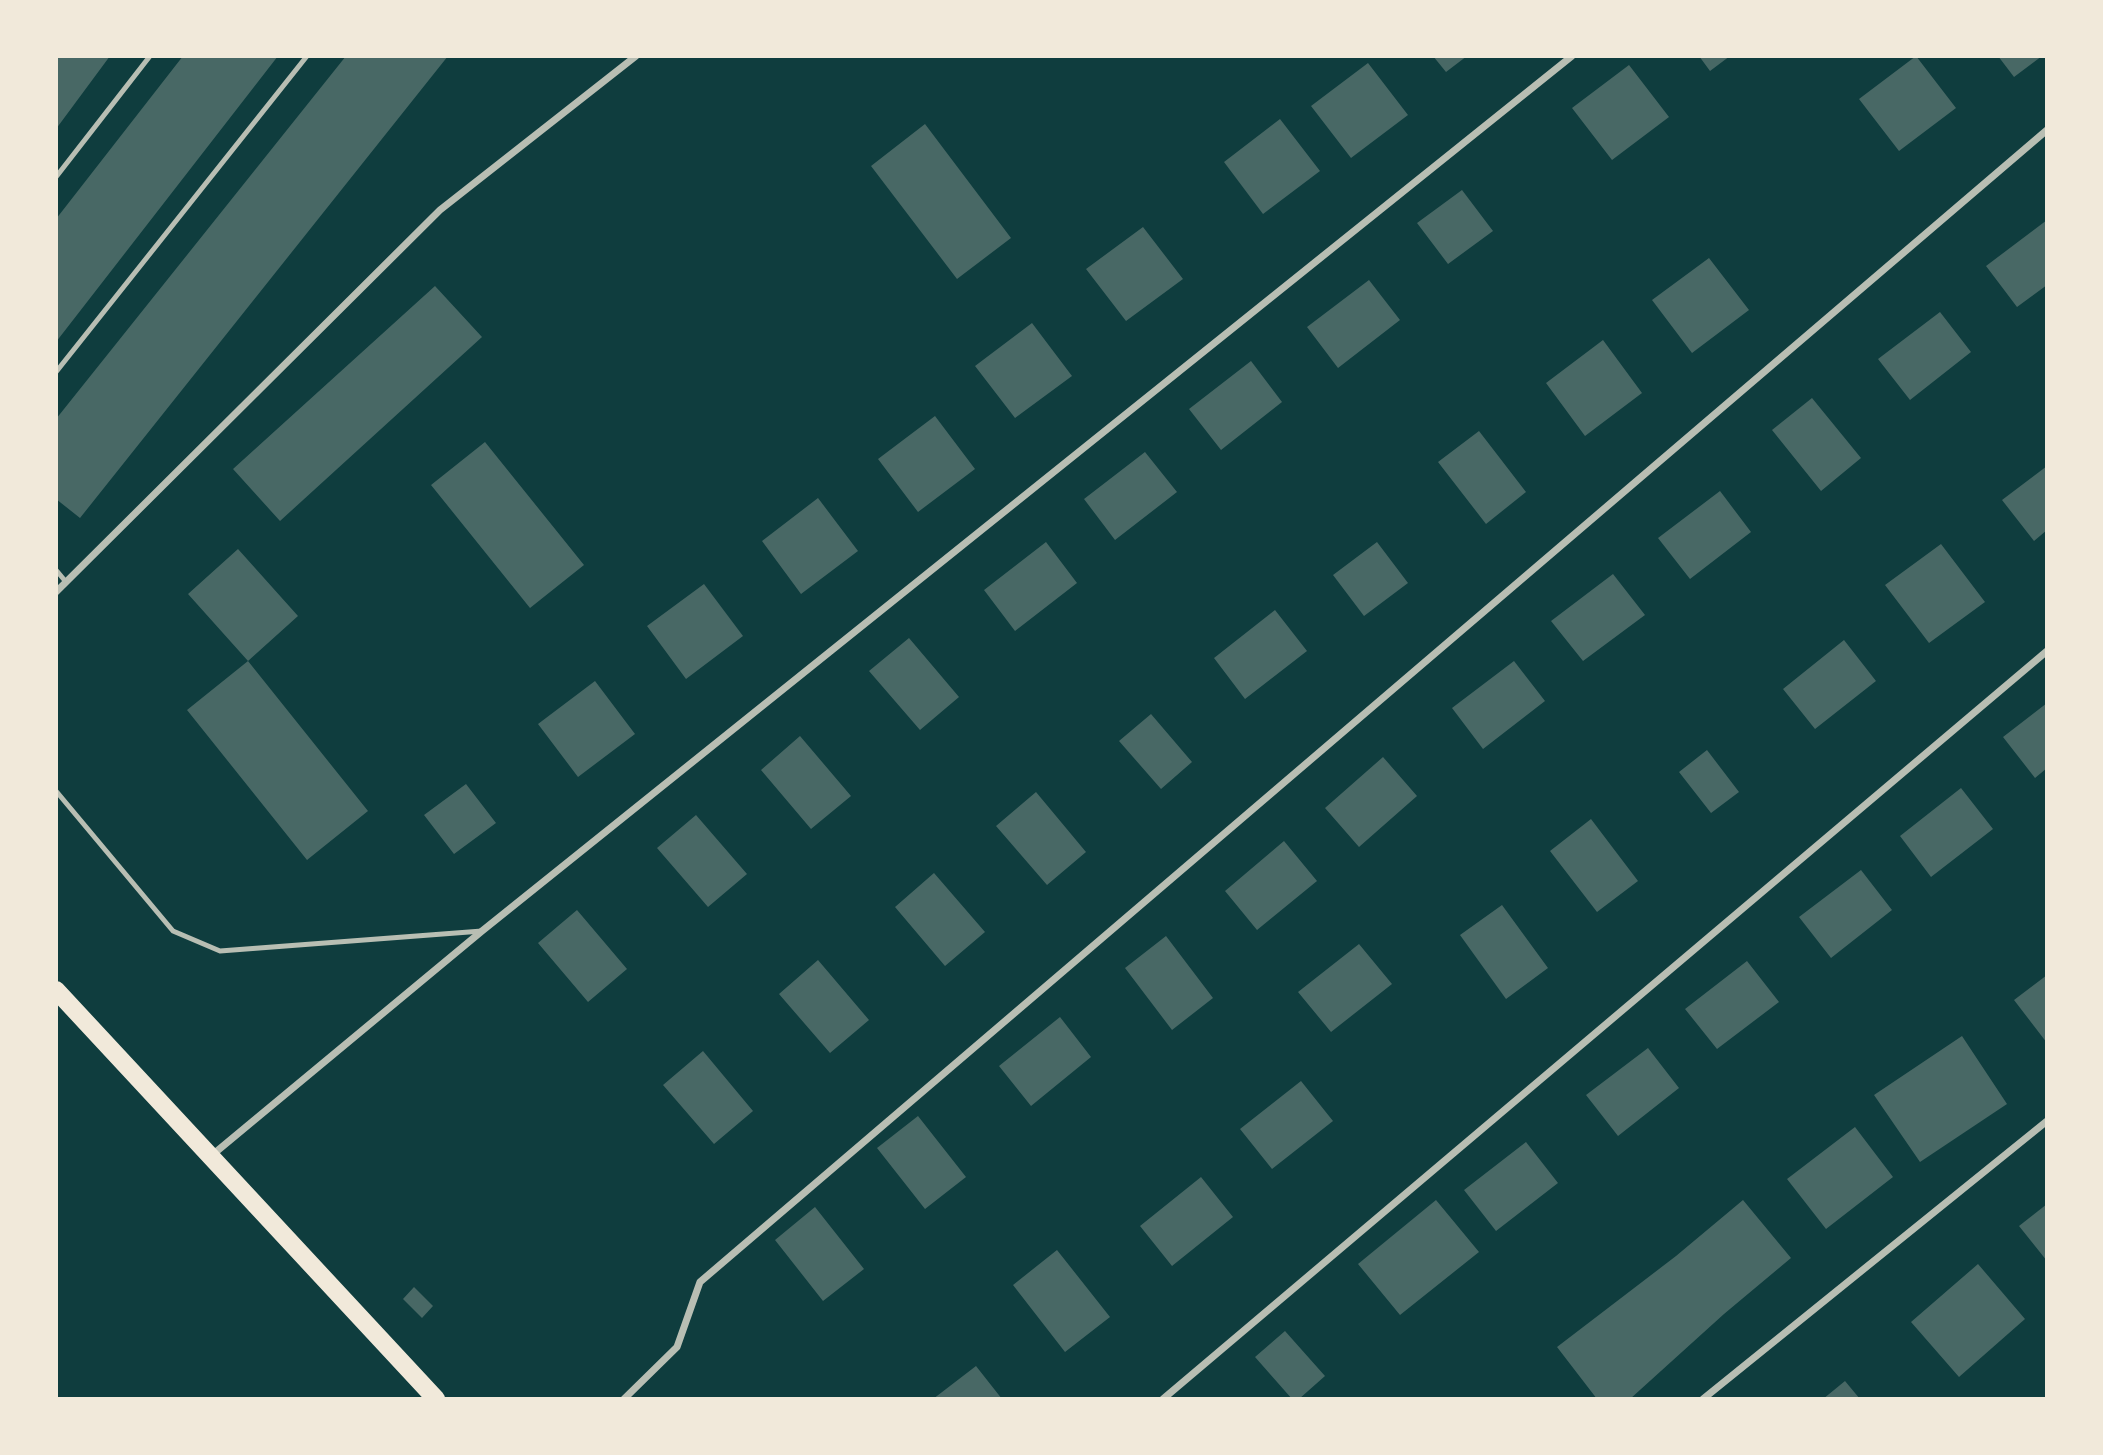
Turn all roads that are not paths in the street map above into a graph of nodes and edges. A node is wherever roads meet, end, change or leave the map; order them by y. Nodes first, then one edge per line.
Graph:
1 (150, 56) edge
2 (307, 56) edge
3 (636, 56) edge
4 (1572, 56) edge
5 (2047, 130) edge
6 (56, 177) edge
7 (56, 372) edge
8 (56, 570) edge
9 (66, 582) junction
10 (56, 592) edge
11 (2047, 651) edge
12 (56, 791) edge
13 (482, 931) junction
14 (56, 990) edge
15 (2047, 1121) edge
16 (211, 1157) junction
17 (436, 1399) edge
18 (624, 1399) edge
19 (1163, 1399) edge
20 (1703, 1399) edge

1 - 6 lane
2 - 7 lane
3 - 9 street
4 - 13 street
5 - 18 street
8 - 9 lane
9 - 10 street
11 - 19 street
12 - 13 lane
13 - 16 street
14 - 16 main road
15 - 20 street
16 - 17 main road

